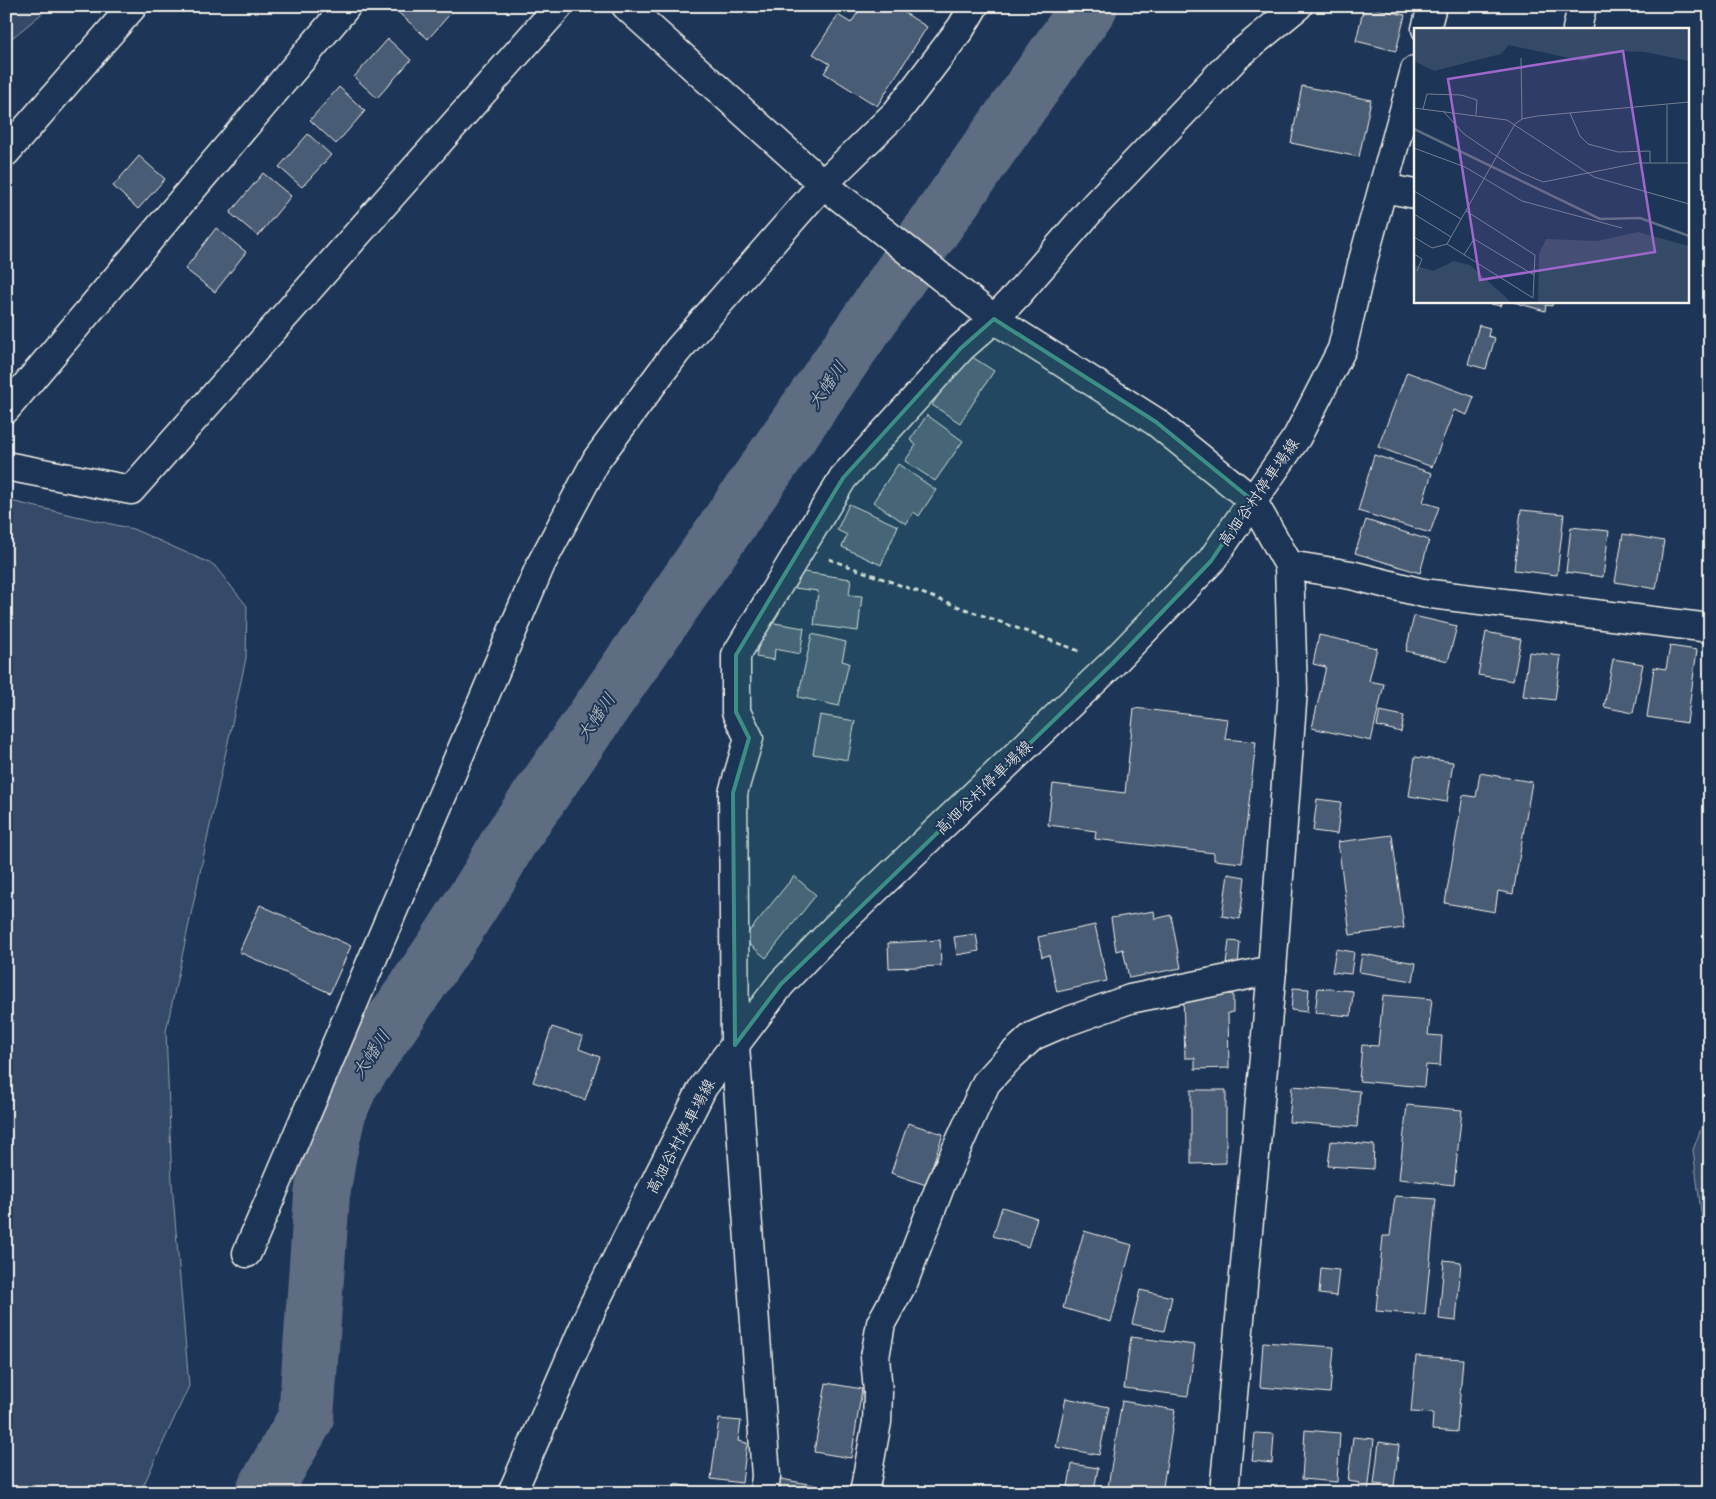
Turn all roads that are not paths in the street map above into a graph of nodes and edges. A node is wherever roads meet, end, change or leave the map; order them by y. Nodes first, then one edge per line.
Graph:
1 (133, 6) edge
2 (342, 6) edge
3 (559, 6) edge
4 (626, 6) edge
5 (974, 6) edge
6 (1298, 6) edge
7 (1432, 6) edge
8 (1582, 6) edge
9 (1426, 28) edge
10 (1577, 28) edge
11 (1414, 74) edge
12 (6, 152) edge
13 (823, 184) junction
14 (1383, 188) junction
15 (1414, 194) edge
16 (986, 312) junction
17 (6, 409) edge
18 (6, 466) edge
19 (1252, 500) junction
20 (1289, 565) junction
21 (1710, 628) edge
22 (1272, 970) junction
23 (735, 1045) junction
24 (247, 1252) dead end
25 (512, 1493) edge
26 (764, 1493) edge
27 (864, 1493) edge
28 (1224, 1493) edge

1 - 12 street
2 - 17 street
3 - 18 street
4 - 13 street
5 - 13 street
6 - 16 street
7 - 9 street
8 - 10 street
11 - 14 street, 高畑谷村停車場線
13 - 16 street
13 - 24 street
14 - 15 street
14 - 19 street, 高畑谷村停車場線
16 - 19 street
16 - 23 street
19 - 20 street
19 - 23 street, 高畑谷村停車場線
20 - 21 street
20 - 22 street
22 - 27 street
22 - 28 street
23 - 25 street, 高畑谷村停車場線
23 - 26 street

